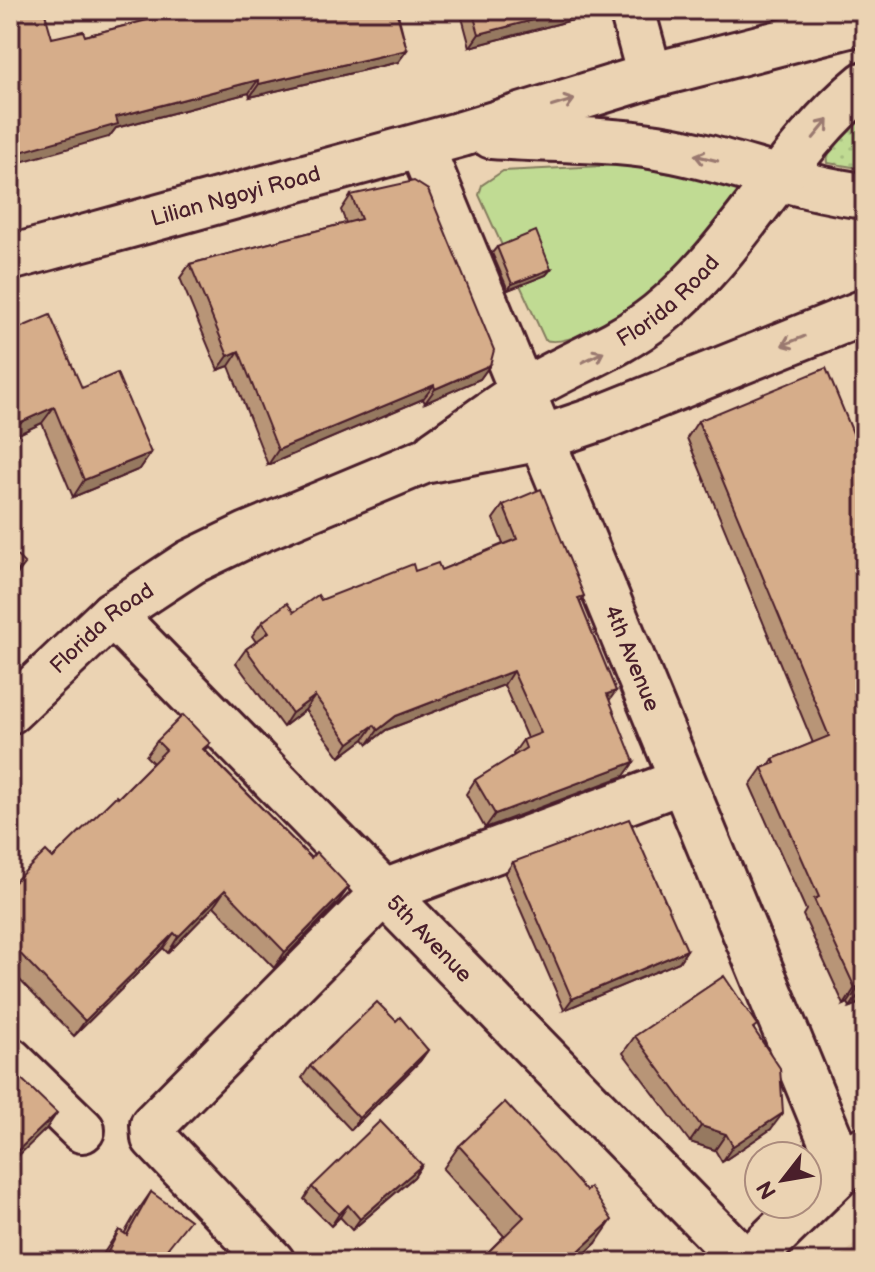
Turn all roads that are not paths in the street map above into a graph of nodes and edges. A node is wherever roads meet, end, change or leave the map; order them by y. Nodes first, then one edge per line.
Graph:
1 (632, 10) edge
2 (865, 21) edge
3 (650, 76) junction
4 (865, 84) edge
5 (441, 140) junction
6 (781, 178) junction
7 (865, 196) edge
8 (10, 258) edge
9 (865, 312) edge
10 (523, 392) junction
11 (542, 438) junction
12 (424, 461) junction
13 (112, 614) junction
14 (10, 711) edge
15 (682, 781) junction
16 (384, 892) junction
17 (10, 1060) edge
18 (82, 1130) dead end
19 (854, 1159) edge
20 (272, 1262) edge
21 (747, 1262) edge

1 - 3 street
2 - 3 street, Lilian Ngoyi Road
5 -> 3 street, Lilian Ngoyi Road
6 -> 4 street, Florida Road
6 -> 5 street, Lilian Ngoyi Road
5 - 8 street, Lilian Ngoyi Road
5 - 10 street, 4th Avenue
6 - 7 street, Lilian Ngoyi Road
10 -> 6 street, Florida Road
9 -> 11 street, Florida Road
10 - 11 street, 4th Avenue
10 - 12 street, Florida Road
11 - 12 street, Florida Road
11 - 15 street, 4th Avenue
12 - 13 street, Florida Road
13 - 14 street, Florida Road
13 - 16 street, 5th Avenue
15 - 16 street
15 - 19 street, 4th Avenue
16 - 20 street
16 - 21 street, 5th Avenue
17 - 18 street
19 - 21 street

